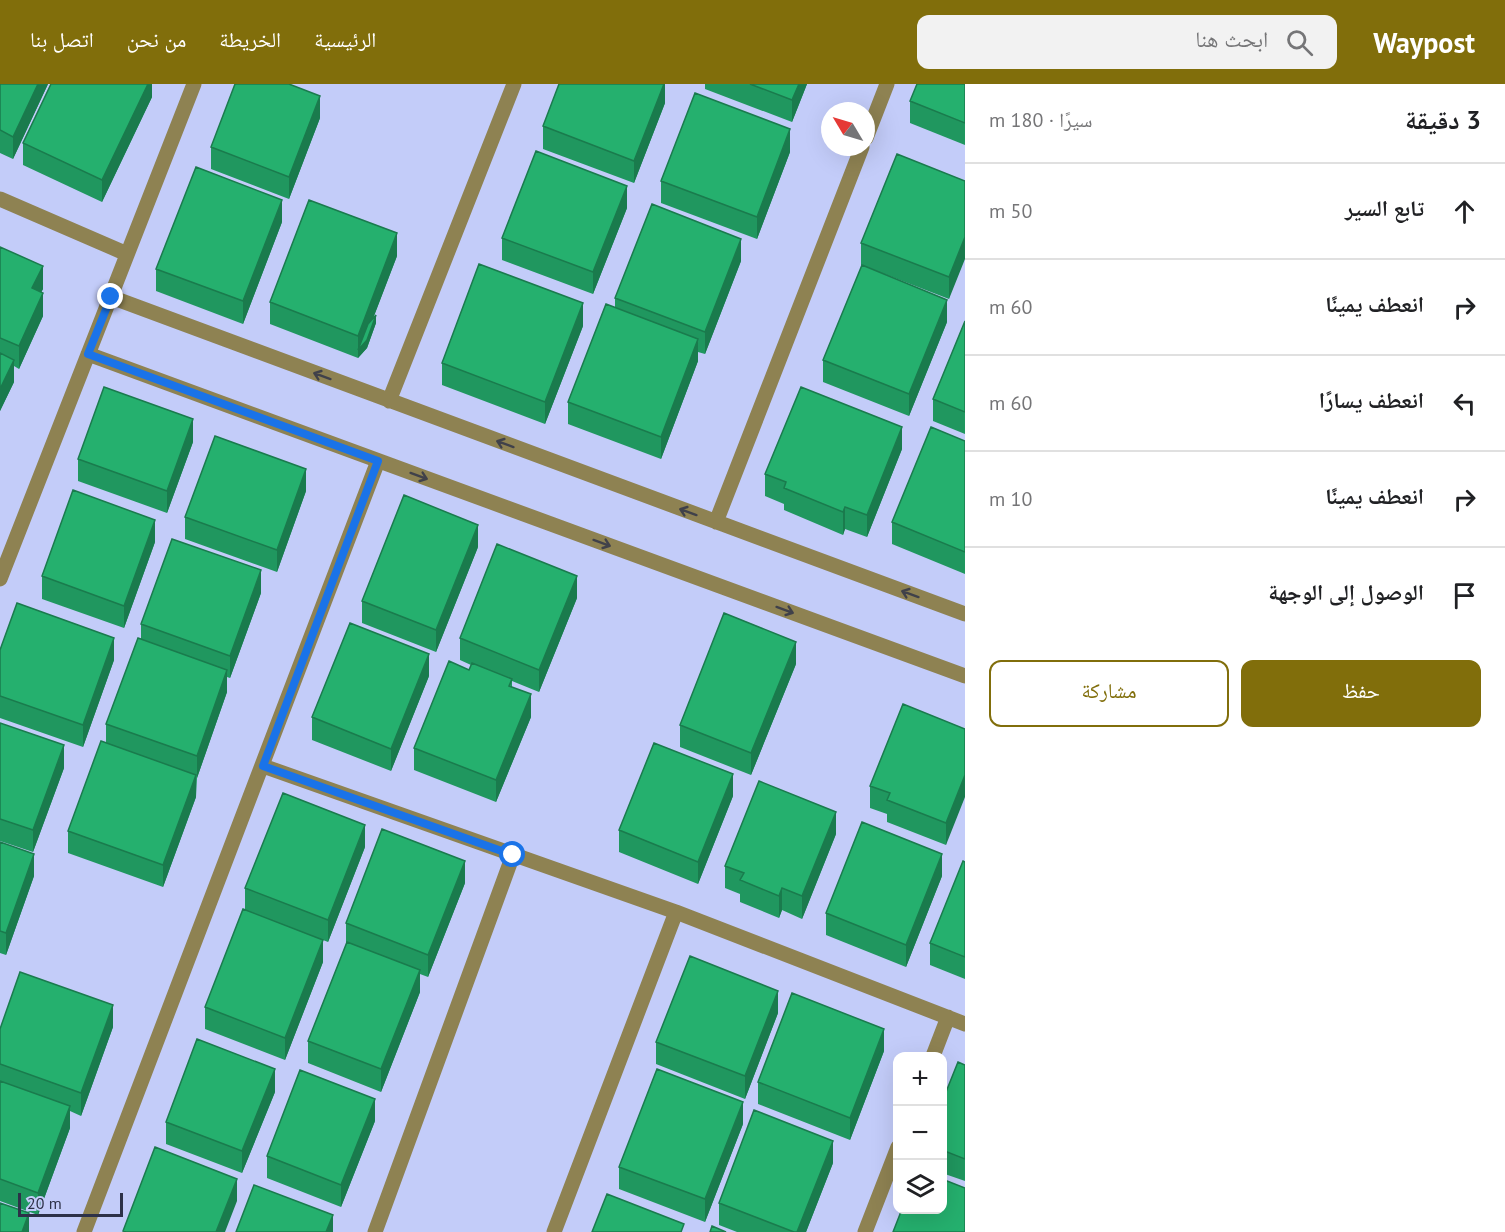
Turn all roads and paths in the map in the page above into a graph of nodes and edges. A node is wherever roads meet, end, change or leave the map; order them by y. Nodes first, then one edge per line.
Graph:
1 (194, 84) edge
2 (514, 84) edge
3 (887, 84) edge
4 (875, 115) edge
5 (858, 156) edge
6 (0, 199) edge
7 (128, 254) junction
8 (111, 297) junction
9 (88, 354) junction
10 (389, 401) junction
11 (378, 461) junction
12 (716, 522) junction
13 (0, 579) edge
14 (965, 614) edge
15 (965, 676) edge
16 (263, 766) junction
17 (513, 855) junction
18 (675, 912) junction
19 (948, 1017) junction
20 (965, 1024) edge
21 (935, 1052) edge
22 (893, 1158) edge
23 (84, 1232) edge
24 (375, 1232) edge
25 (554, 1232) edge
26 (865, 1232) edge

1 - 7 street
2 - 10 street
3 - 4 street
5 - 12 street
6 - 7 street
7 - 8 street
8 - 9 street
10 -> 8 street
9 - 11 street
9 - 13 street
12 -> 10 street
11 -> 15 street
11 - 16 street
14 -> 12 street
16 - 17 street
16 - 23 street
17 - 18 street
17 - 24 street
18 - 19 street
18 - 25 street
19 - 20 street
19 - 21 street
22 - 26 street

